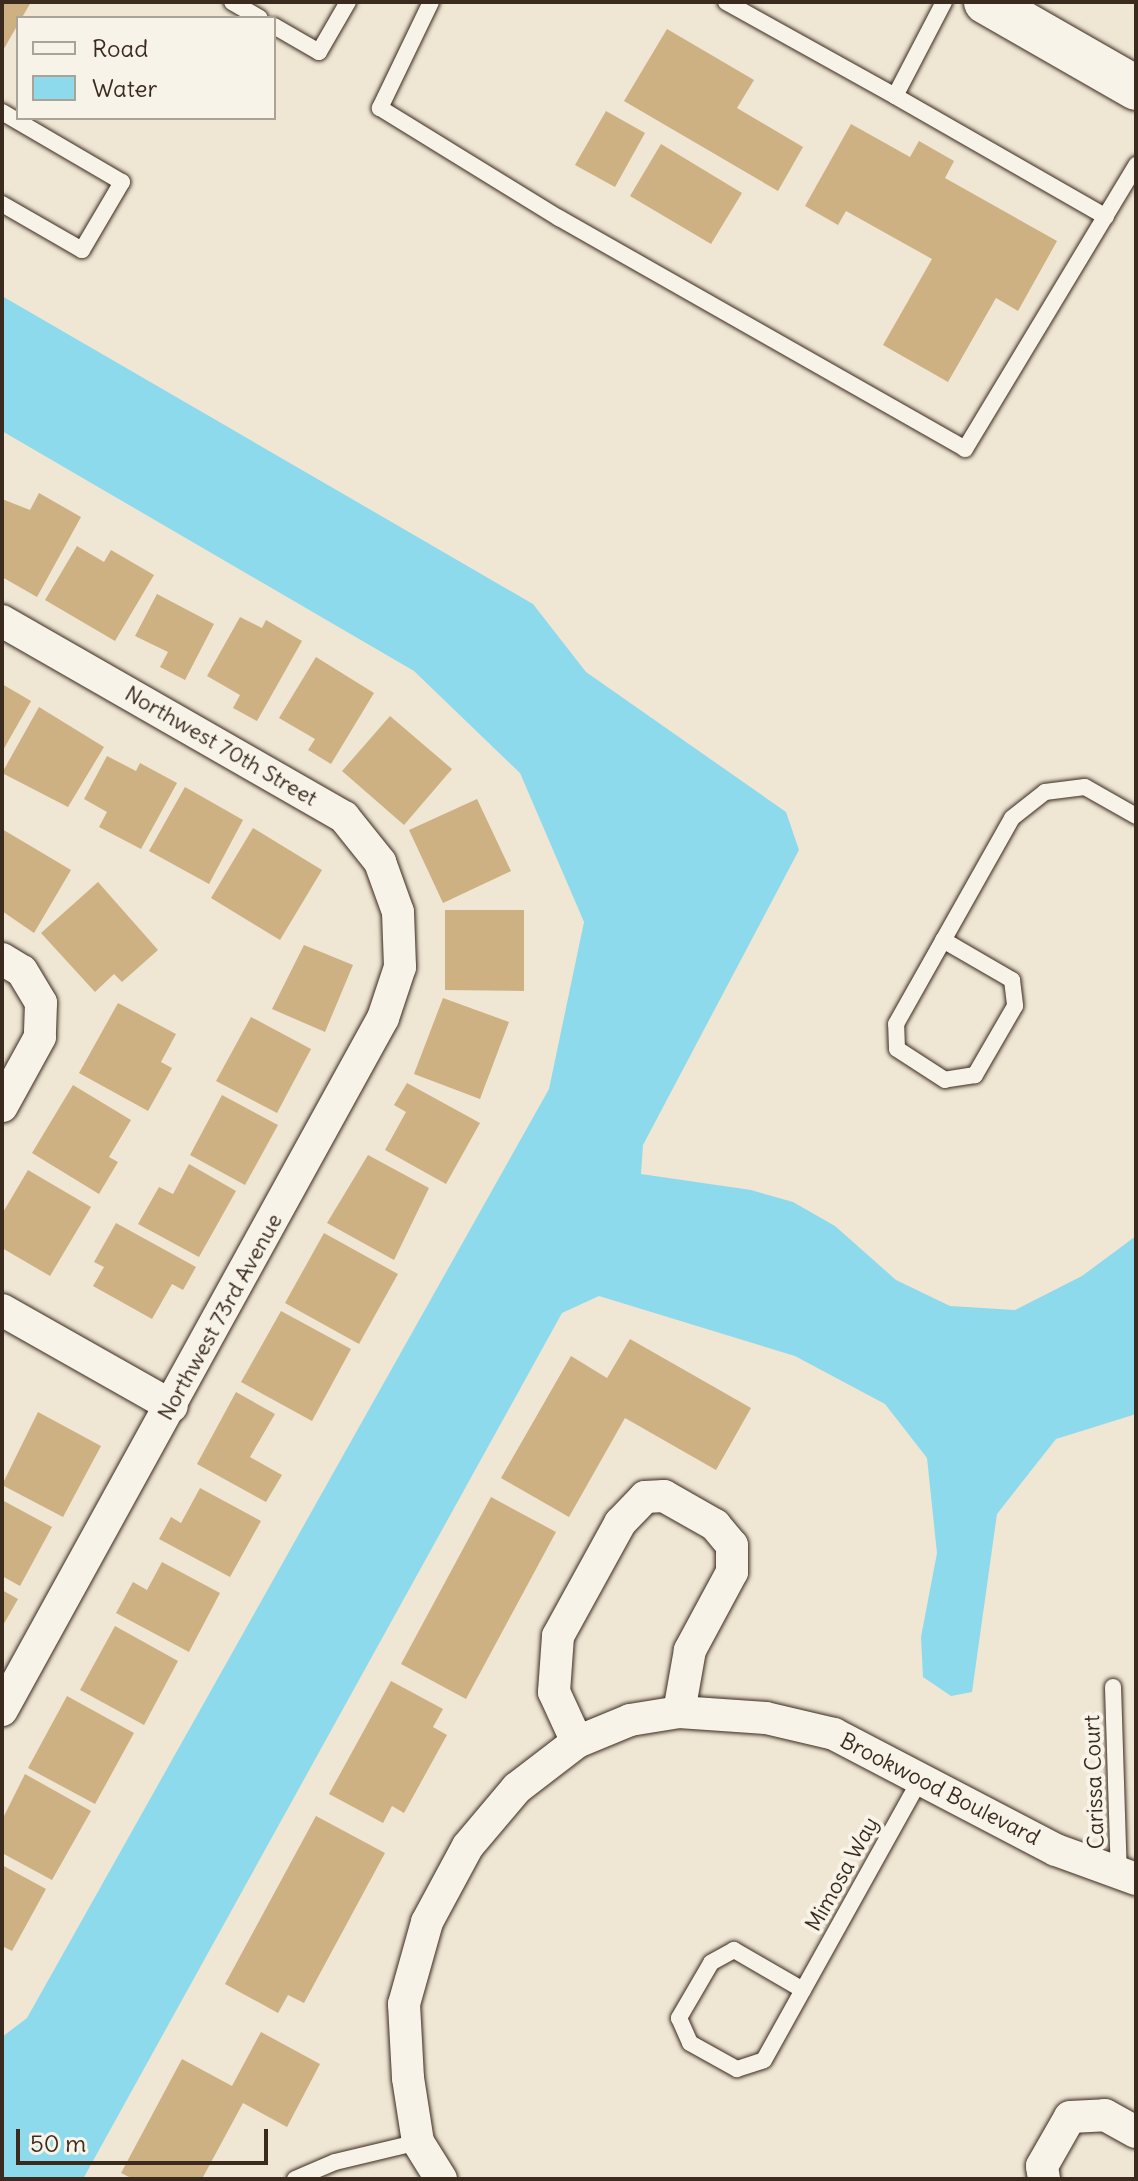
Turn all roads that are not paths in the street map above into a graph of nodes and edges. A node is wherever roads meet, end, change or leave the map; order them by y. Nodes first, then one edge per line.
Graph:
1 (232, 2) edge
2 (348, 2) edge
3 (431, 2) edge
4 (726, 2) edge
5 (944, 2) edge
6 (986, 2) edge
7 (256, 16) edge
8 (276, 27) edge
9 (1136, 88) edge
10 (895, 96) junction
11 (2, 112) edge
12 (1136, 165) edge
13 (2, 204) edge
14 (1106, 217) junction
15 (2, 621) edge
16 (1136, 816) edge
17 (398, 912) joint
18 (943, 940) junction
19 (2, 959) edge
20 (2, 1106) edge
21 (2, 1310) edge
22 (172, 1406) junction
23 (1113, 1687) dead end
24 (2, 1710) edge
25 (679, 1712) junction
26 (577, 1742) junction
27 (920, 1780) junction
28 (1127, 1877) edge
29 (803, 1990) junction
30 (1136, 2132) edge
31 (418, 2142) junction
32 (295, 2179) edge
33 (441, 2179) edge
34 (1044, 2179) edge

1 - 7 lane
2 - 8 lane
3 - 14 lane
4 - 10 lane
5 - 10 lane
6 - 9 main road
10 - 14 lane
11 - 13 lane
12 - 14 lane
15 - 17 street, Northwest 70th Street
16 - 18 lane
17 - 22 street, Northwest 73rd Avenue
18 - 18 lane
19 - 20 street
21 - 22 street
22 - 24 street, Northwest 73rd Avenue
23 - 28 lane, Carissa Court
25 - 26 street, Brookwood Boulevard
25 - 26 street
25 - 27 street, Brookwood Boulevard
26 - 31 street, Brookwood Boulevard
27 - 28 street, Brookwood Boulevard
27 - 29 lane, Mimosa Way
29 - 29 lane, Mimosa Way
30 - 34 street
31 - 32 lane
31 - 33 street, Brookwood Boulevard

